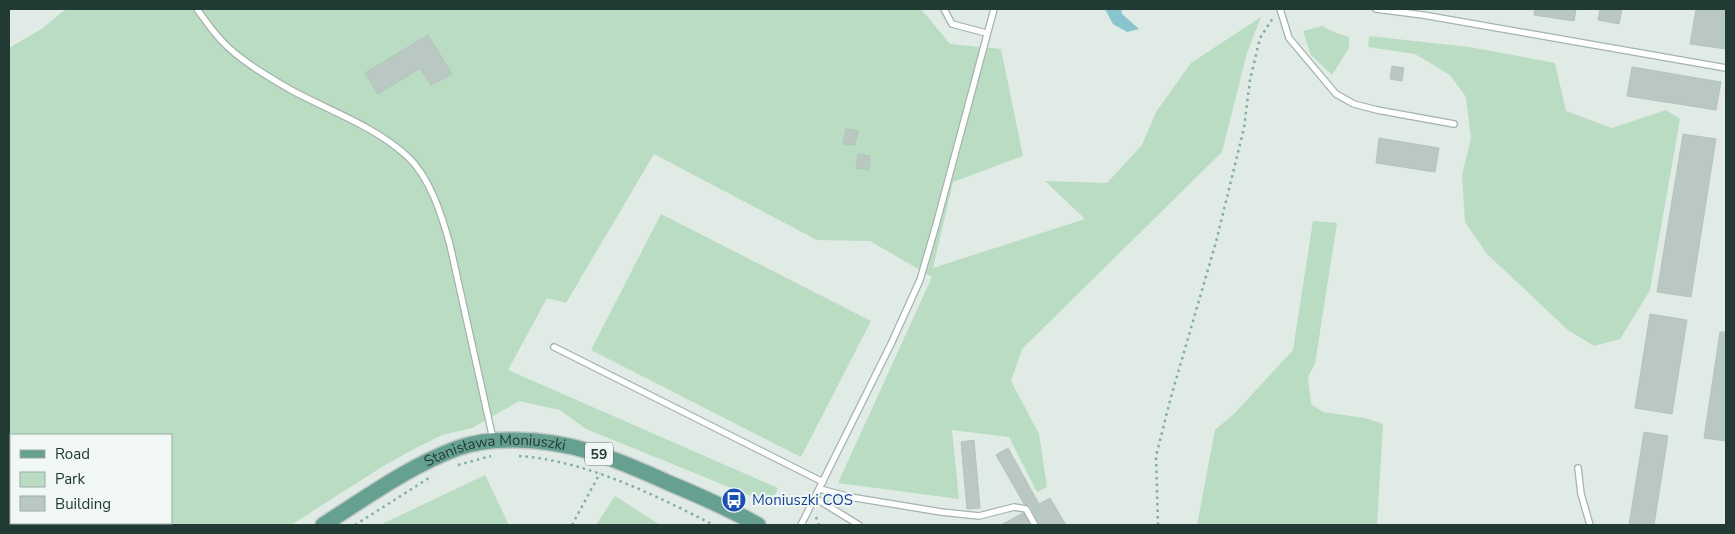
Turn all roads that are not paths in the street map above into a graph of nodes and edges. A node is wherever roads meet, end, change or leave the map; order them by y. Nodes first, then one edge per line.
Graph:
1 (197, 9) edge
2 (944, 9) edge
3 (994, 9) edge
4 (1280, 9) edge
5 (1376, 9) edge
6 (1423, 12) edge
7 (986, 33) junction
8 (1726, 68) edge
9 (1454, 124) dead end
10 (554, 347) dead end
11 (494, 440) junction
12 (1578, 468) dead end
13 (823, 482) junction
14 (820, 489) junction
15 (815, 498) junction
16 (324, 525) edge
17 (758, 525) edge
18 (801, 525) edge
19 (859, 525) edge
20 (1035, 525) edge
21 (1590, 525) edge

1 - 11 lane
2 - 7 lane
3 - 7 lane
4 - 9 lane
5 - 6 lane
6 - 8 lane
7 - 13 lane
10 - 13 lane
11 - 16 main road, Stanisława Moniuszki / 59
11 - 17 main road, Stanisława Moniuszki / 59
12 - 21 lane
13 - 14 lane
14 - 15 lane
14 - 20 lane
15 - 18 lane
15 - 19 lane

